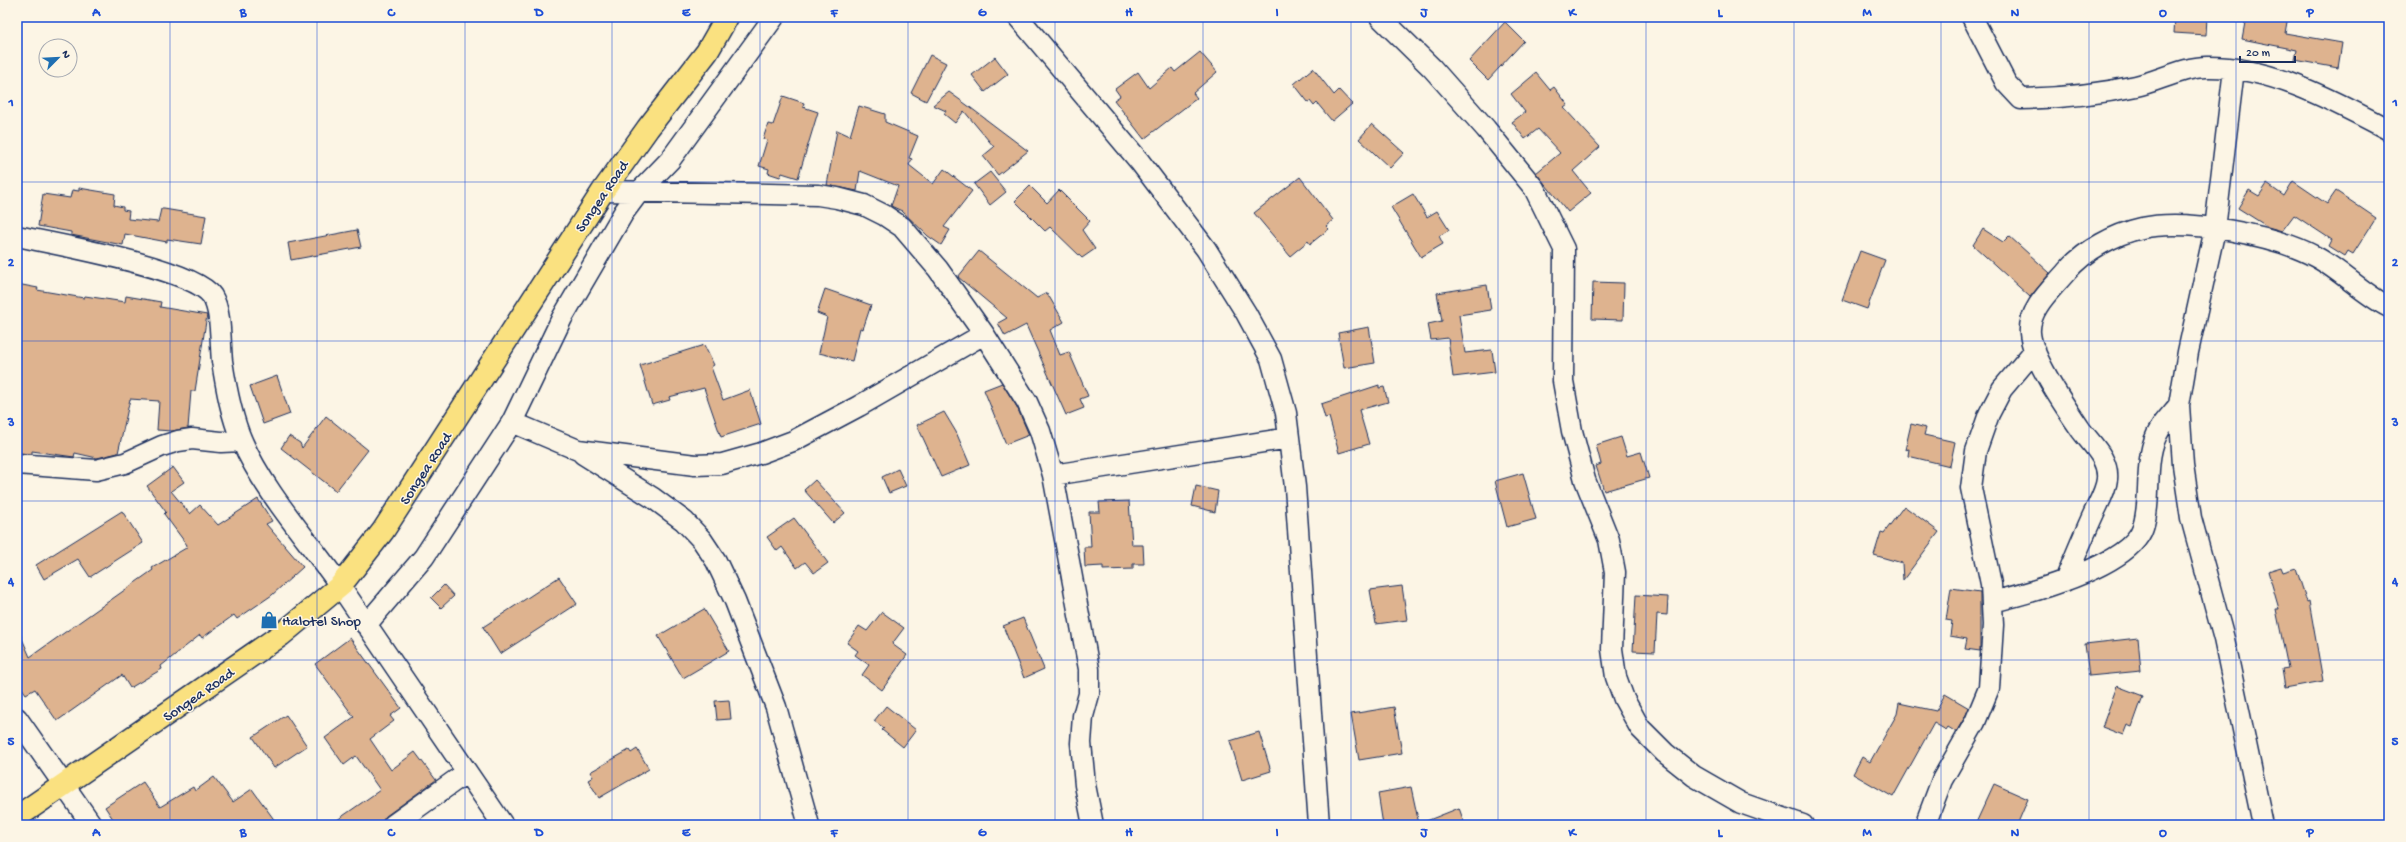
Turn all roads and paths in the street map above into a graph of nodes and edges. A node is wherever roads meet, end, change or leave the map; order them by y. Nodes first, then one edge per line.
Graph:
1 (727, 17) edge
2 (774, 17) edge
3 (1018, 17) edge
4 (1380, 17) edge
5 (1972, 17) edge
6 (2234, 69) junction
7 (2389, 130) edge
8 (603, 191) junction
9 (639, 192) junction
10 (2215, 229) junction
11 (17, 236) edge
12 (2389, 307) edge
13 (984, 334) junction
14 (2035, 350) junction
15 (2179, 405) junction
16 (512, 422) junction
17 (1289, 438) junction
18 (242, 441) junction
19 (578, 450) junction
20 (17, 464) edge
21 (1053, 476) junction
22 (2065, 581) junction
23 (340, 586) junction
24 (1992, 602) junction
25 (366, 625) junction
26 (17, 718) edge
27 (467, 772) junction
28 (65, 786) junction
29 (17, 818) edge
30 (92, 825) edge
31 (393, 825) edge
32 (503, 825) edge
33 (809, 825) edge
34 (1093, 825) edge
35 (1319, 825) edge
36 (1803, 825) edge
37 (1925, 825) edge
38 (2263, 825) edge

1 - 8 highway, Songea Road
2 - 9 street
3 - 17 street
4 - 36 street
5 - 6 street
6 - 7 street
6 - 10 street
8 - 9 street
8 - 23 highway, Songea Road
9 - 13 street
9 - 16 street
10 - 12 street
10 - 14 street
10 - 15 street
11 - 18 street
13 - 19 street
13 - 21 street
14 - 22 street
14 - 24 street
15 - 22 street
15 - 38 street
16 - 19 street
16 - 25 street
17 - 21 street
17 - 35 street
18 - 20 street
18 - 23 street
19 - 33 street
21 - 34 street
22 - 24 street
23 - 25 street
23 - 28 highway, Songea Road
24 - 37 street
25 - 27 street
26 - 28 street
27 - 31 street
27 - 32 street
28 - 29 highway, Songea Road
28 - 30 street

